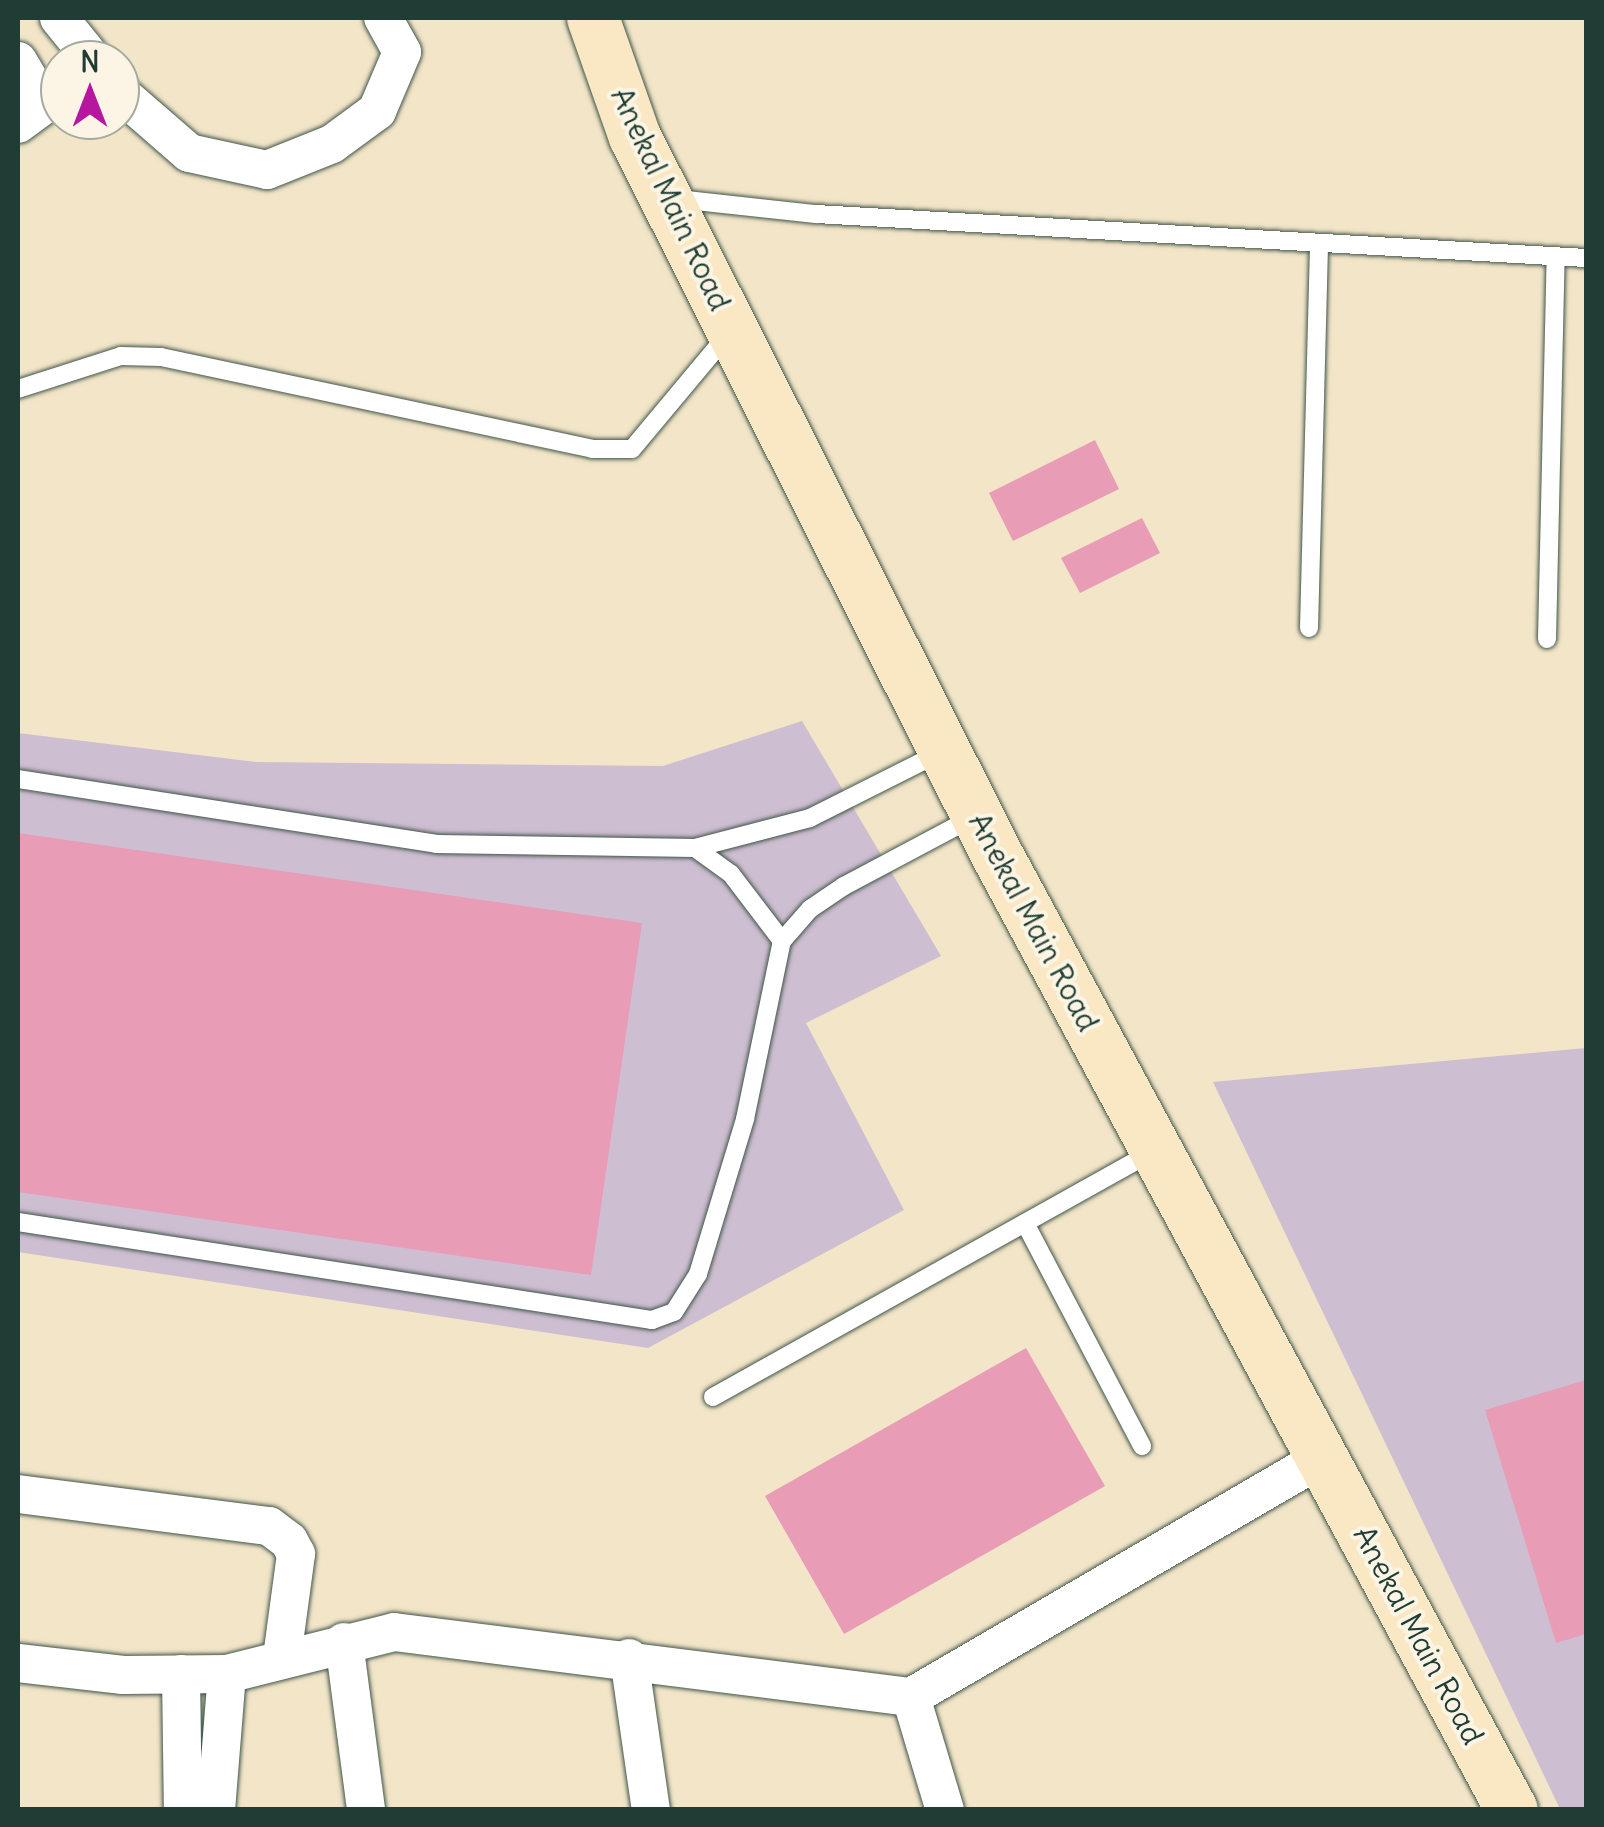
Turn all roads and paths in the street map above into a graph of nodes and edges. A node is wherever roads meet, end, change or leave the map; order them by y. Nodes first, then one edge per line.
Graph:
1 (60, 18) edge
2 (383, 18) edge
3 (593, 18) edge
4 (77, 40) edge
5 (18, 60) edge
6 (140, 111) edge
7 (18, 124) edge
8 (666, 198) junction
9 (1319, 245) junction
10 (1556, 256) junction
11 (1586, 258) edge
12 (732, 329) junction
13 (18, 389) edge
14 (1309, 628) dead end
15 (1547, 639) dead end
16 (944, 750) junction
17 (18, 780) edge
18 (977, 815) junction
19 (695, 848) junction
20 (782, 941) junction
21 (1157, 1149) junction
22 (18, 1222) edge
23 (1025, 1223) junction
24 (712, 1397) dead end
25 (1142, 1446) dead end
26 (1324, 1457) junction
27 (18, 1494) edge
28 (344, 1642) junction
29 (282, 1658) junction
30 (628, 1658) junction
31 (18, 1664) edge
32 (181, 1674) junction
33 (226, 1674) junction
34 (911, 1697) junction
35 (183, 1810) edge
36 (216, 1810) edge
37 (366, 1810) edge
38 (651, 1810) edge
39 (944, 1810) edge
40 (1512, 1810) edge

1 - 4 street
2 - 6 street
3 - 8 main road, Anekal Main Road
5 - 7 street
8 - 9 lane
8 - 12 main road, Anekal Main Road
9 - 10 lane
9 - 14 lane
10 - 11 lane
10 - 15 lane
12 - 13 lane
12 - 16 main road, Anekal Main Road
16 - 18 main road, Anekal Main Road
16 - 19 lane
17 - 19 lane
18 - 20 lane
18 - 21 main road, Anekal Main Road
19 - 20 lane
20 - 22 lane
21 - 23 lane
21 - 26 main road, Anekal Main Road
23 - 24 lane
23 - 25 lane
26 - 34 street
26 - 40 main road, Anekal Main Road
27 - 29 street
28 - 29 street
28 - 30 street
28 - 37 street
29 - 33 street
30 - 34 street
30 - 38 street
31 - 32 street
32 - 33 street
32 - 35 street
33 - 36 street
34 - 39 street

